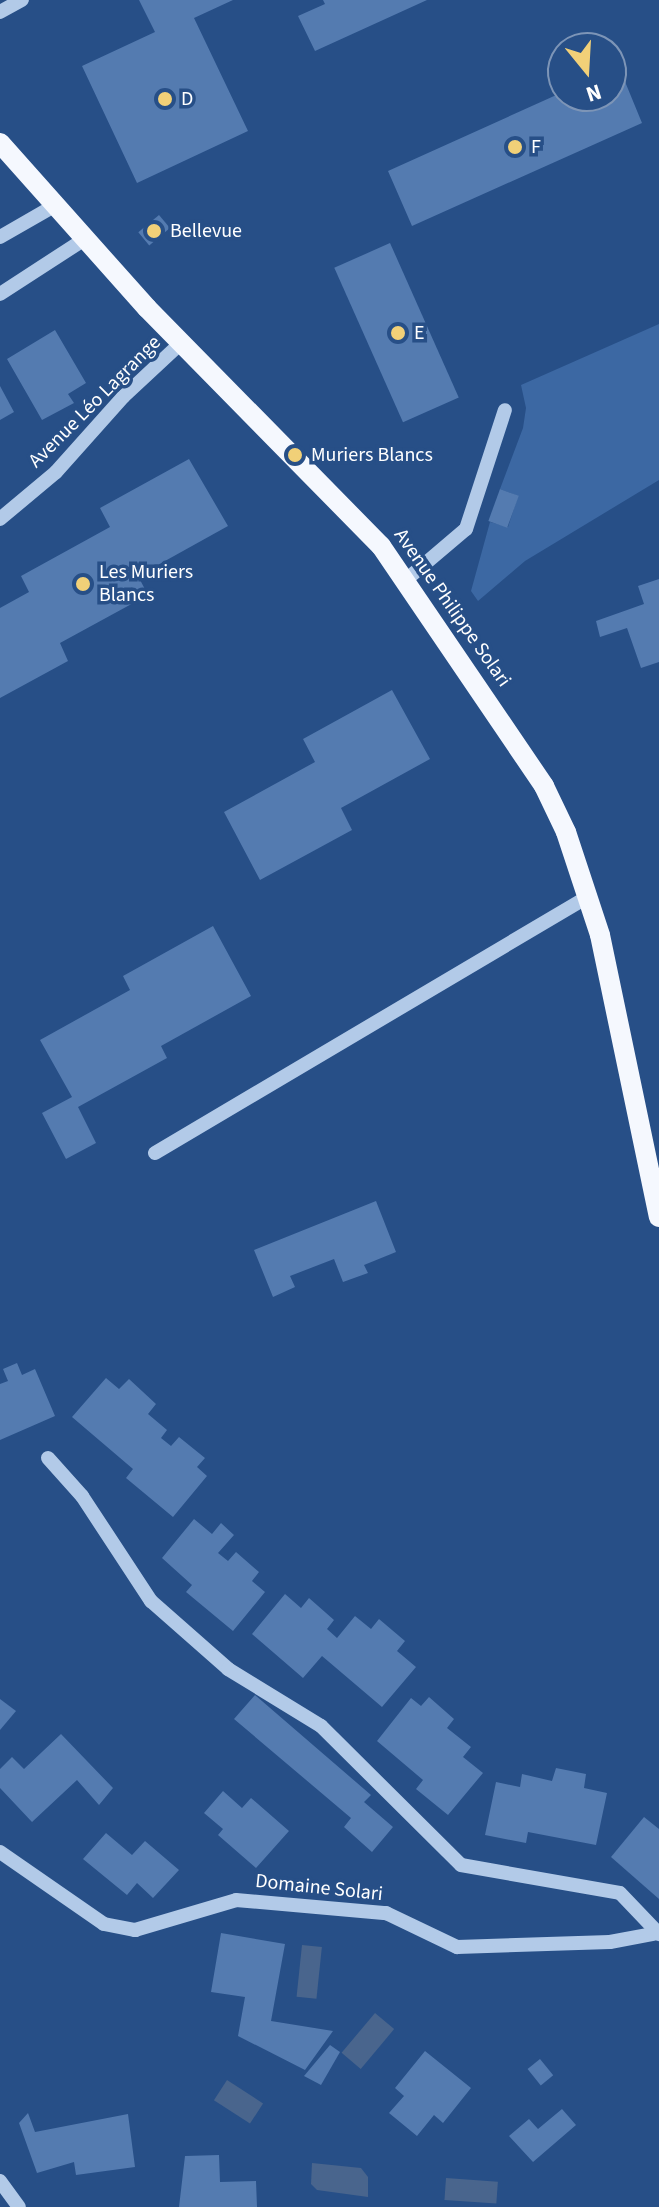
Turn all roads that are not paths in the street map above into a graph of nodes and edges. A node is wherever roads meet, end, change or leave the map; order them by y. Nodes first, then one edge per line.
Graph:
1 (22, 0) edge
2 (0, 12) edge
3 (0, 143) edge
4 (54, 206) junction
5 (0, 237) edge
6 (83, 240) junction
7 (0, 294) edge
8 (181, 343) junction
9 (505, 410) dead end
10 (0, 519) edge
11 (407, 579) junction
12 (589, 896) junction
13 (155, 1153) dead end
14 (659, 1217) edge
15 (48, 1458) dead end
16 (0, 1852) edge
17 (656, 1934) edge
18 (0, 2181) edge
19 (19, 2207) edge

1 - 2 street
3 - 4 main road, Avenue Philippe Solari
4 - 5 street
4 - 6 main road, Avenue Philippe Solari
6 - 7 street
6 - 8 main road, Avenue Philippe Solari
8 - 10 street, Avenue Léo Lagrange
8 - 11 main road, Avenue Philippe Solari
9 - 11 street
11 - 12 main road, Avenue Philippe Solari
12 - 13 street
12 - 14 main road, Avenue Philippe Solari
15 - 17 street
16 - 17 street, Domaine Solari
18 - 19 street

